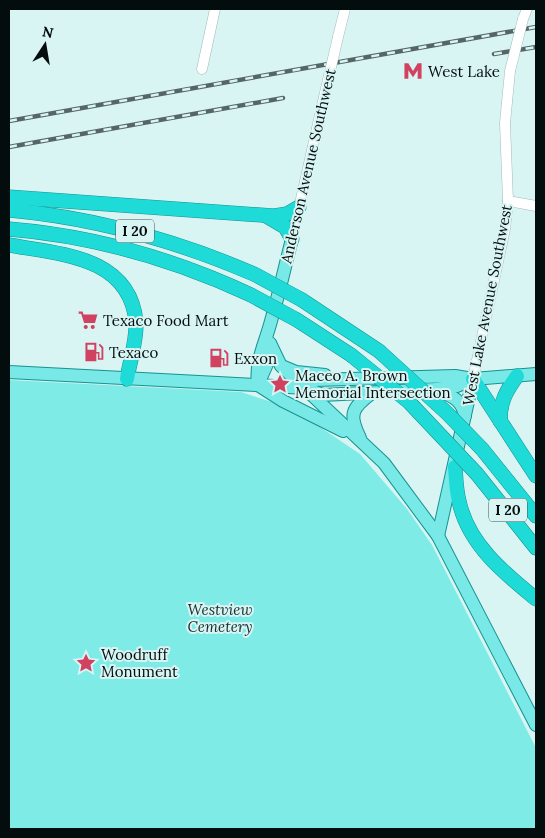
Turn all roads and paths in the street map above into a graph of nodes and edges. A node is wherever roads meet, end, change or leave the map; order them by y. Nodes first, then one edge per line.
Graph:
1 (215, 9) edge
2 (345, 9) edge
3 (525, 14) edge
4 (202, 69) dead end
5 (9, 197) edge
6 (508, 201) junction
7 (536, 206) edge
8 (299, 207) junction
9 (9, 210) edge
10 (266, 216) junction
11 (9, 229) edge
12 (292, 239) junction
13 (9, 245) edge
14 (270, 324) junction
15 (270, 343) junction
16 (282, 366) junction
17 (9, 372) edge
18 (536, 374) edge
19 (517, 376) junction
20 (127, 379) junction
21 (473, 379) junction
22 (258, 385) junction
23 (304, 388) junction
24 (436, 389) junction
25 (372, 393) junction
26 (465, 417) junction
27 (500, 421) junction
28 (361, 441) junction
29 (455, 467) junction
30 (536, 476) edge
31 (536, 516) edge
32 (438, 536) junction
33 (536, 548) edge
34 (536, 599) edge
35 (536, 725) edge

1 - 4 street
2 - 8 street, Anderson Avenue Southwest, bridge
3 - 6 street, West Lake Avenue Southwest, bridge
5 - 10 highway
6 - 7 street
6 - 21 street, West Lake Avenue Southwest
8 - 10 highway
8 - 12 street, Anderson Avenue Southwest
9 - 31 highway, I 20, bridge
10 - 12 highway
11 - 33 highway, I 20, bridge
12 - 14 main road, Anderson Avenue Southwest
13 - 20 highway
14 - 15 main road, Anderson Avenue Southwest
14 - 22 main road, Anderson Avenue Southwest
15 - 16 main road
15 - 22 main road, Anderson Avenue Southwest
16 - 21 main road
16 - 23 main road
17 - 20 main road
18 - 19 main road
19 - 21 main road
19 - 27 highway
20 - 22 main road
21 - 23 main road
21 - 24 main road
21 - 26 main road, West Lake Avenue Southwest
21 - 27 highway
22 - 23 main road
22 - 28 main road
23 - 25 main road
23 - 28 main road
24 - 25 main road
24 - 26 main road
25 - 28 main road
26 - 29 main road, West Lake Avenue Southwest
27 - 30 highway
28 - 32 main road
29 - 32 main road, West Lake Avenue Southwest
29 - 34 highway
32 - 35 main road

